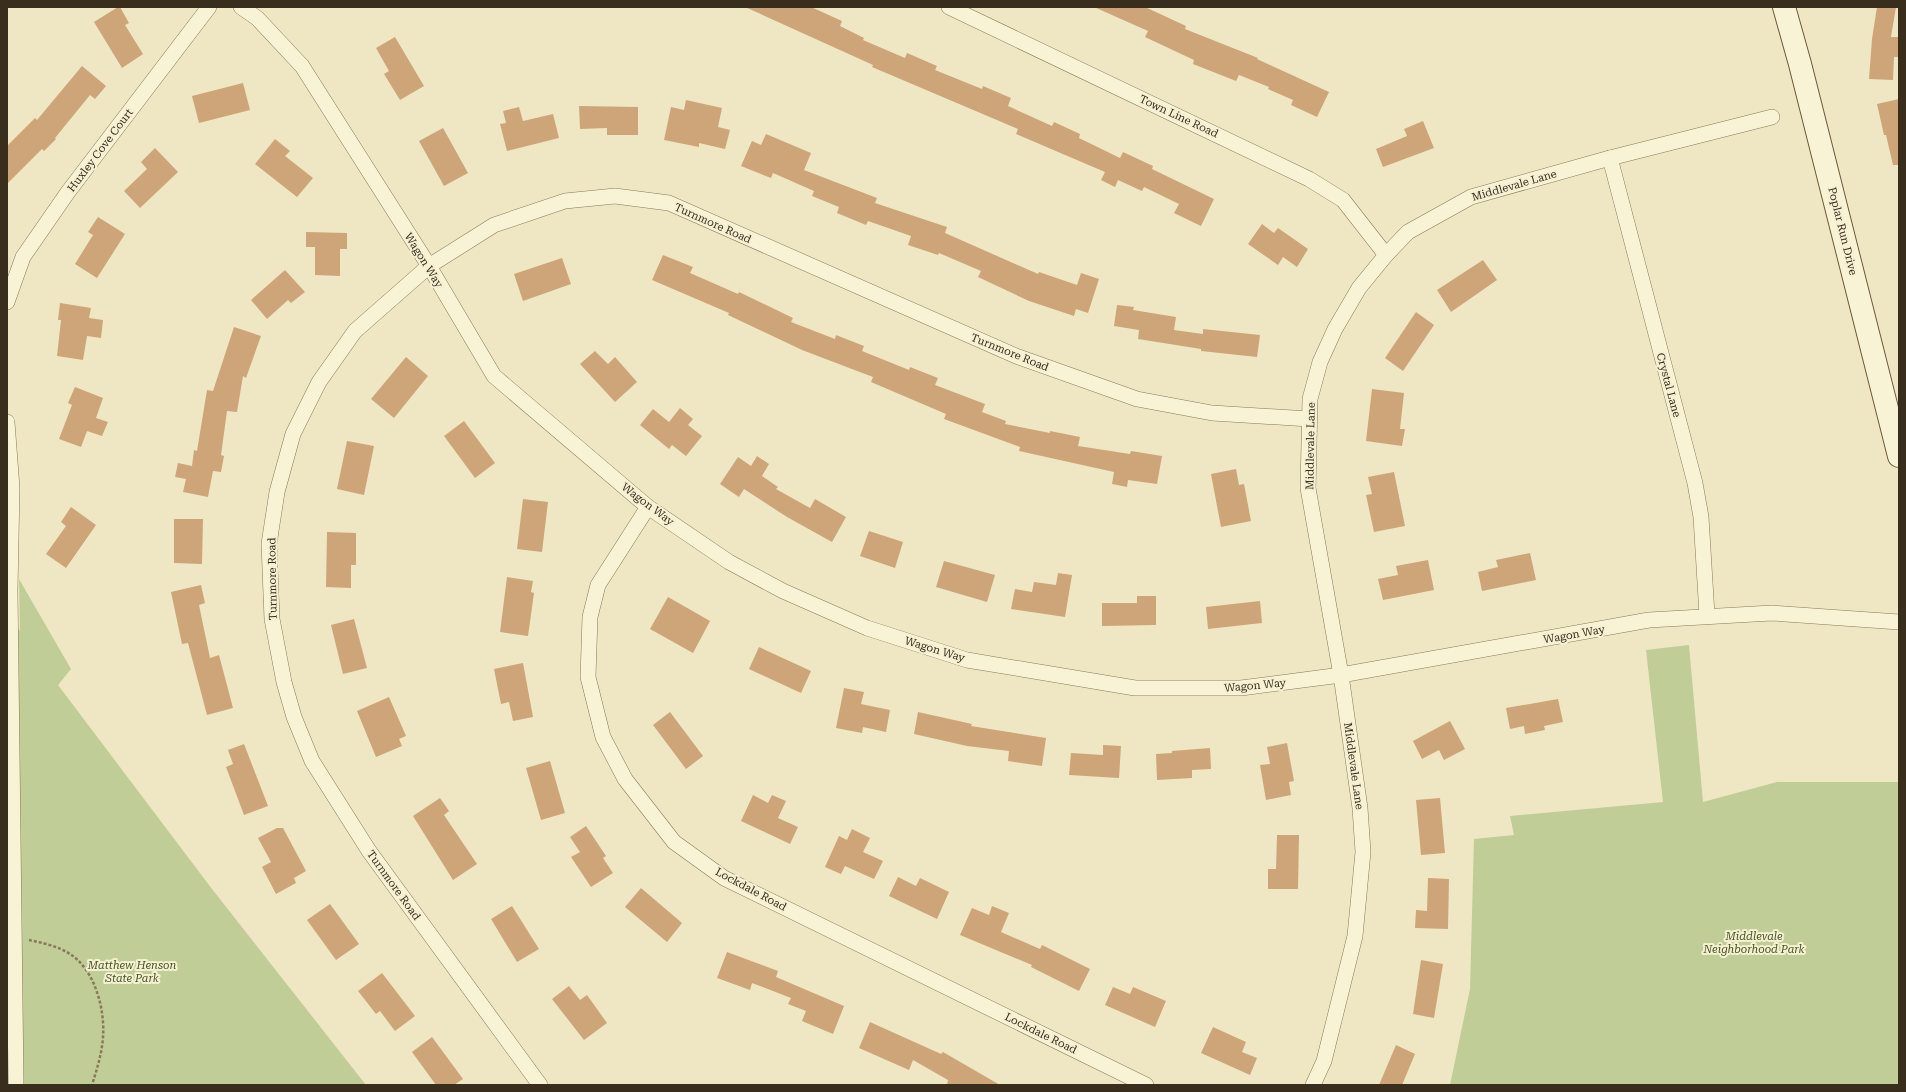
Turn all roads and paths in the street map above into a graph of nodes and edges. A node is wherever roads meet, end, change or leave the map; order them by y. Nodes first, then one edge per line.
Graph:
1 (209, 7) edge
2 (241, 7) edge
3 (949, 7) edge
4 (1784, 7) edge
5 (1772, 117) dead end
6 (1610, 158) junction
7 (1386, 255) junction
8 (429, 266) junction
9 (7, 302) edge
10 (1309, 419) junction
11 (7, 422) edge
12 (1899, 456) edge
13 (648, 507) junction
14 (1707, 615) junction
15 (1899, 622) edge
16 (1341, 675) junction
17 (25, 940) dead end
18 (16, 1085) edge
19 (92, 1085) edge
20 (540, 1085) edge
21 (1146, 1085) edge
22 (1313, 1085) edge

1 - 9 street, Huxley Cove Court
2 - 8 street, Wagon Way
3 - 7 street, Town Line Road
4 - 12 street, Poplar Run Drive
5 - 6 street, Middlevale Lane
6 - 7 street, Middlevale Lane
6 - 14 street, Crystal Lane
7 - 10 street, Middlevale Lane
8 - 10 street, Turnmore Road
8 - 13 street, Wagon Way
8 - 20 street, Turnmore Road
10 - 16 street, Middlevale Lane
11 - 18 street
13 - 16 street, Wagon Way
13 - 21 street, Lockdale Road
14 - 15 street, Wagon Way
14 - 16 street, Wagon Way
16 - 22 street, Middlevale Lane
17 - 19 path

